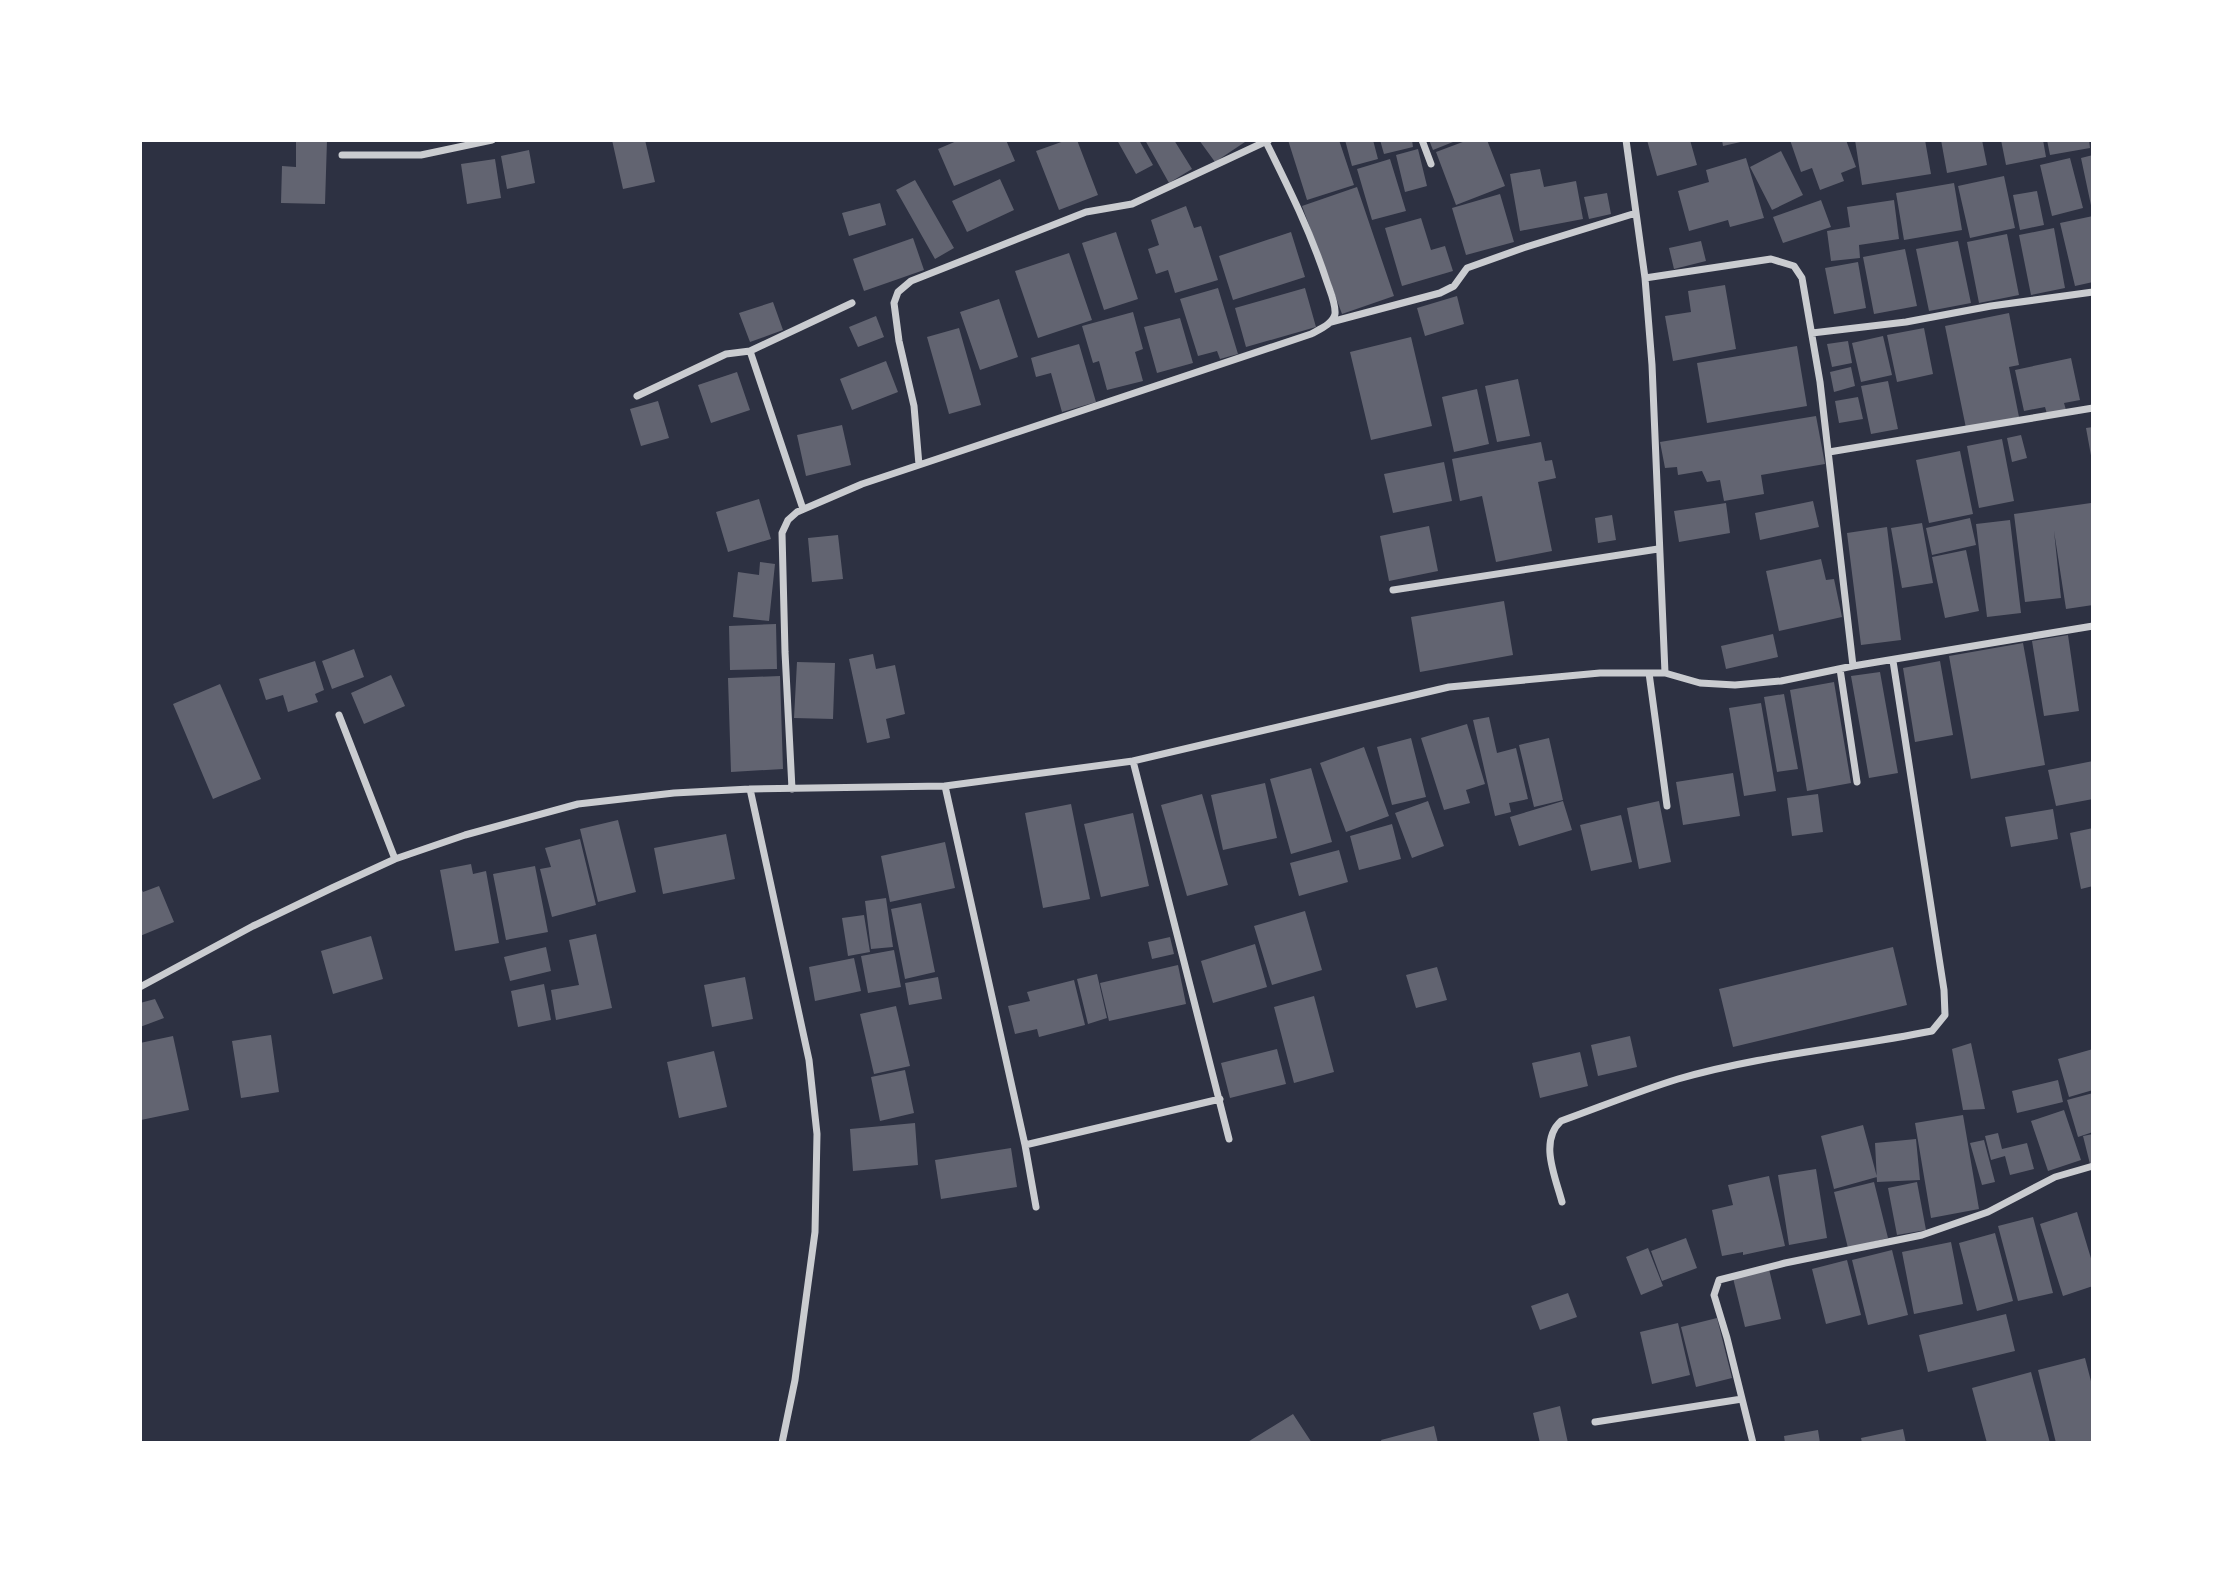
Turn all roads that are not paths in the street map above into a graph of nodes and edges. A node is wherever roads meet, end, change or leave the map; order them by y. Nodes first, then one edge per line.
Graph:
1 (492, 140) edge
2 (1422, 140) edge
3 (1626, 140) edge
4 (1268, 141) edge
5 (342, 155) dead end
6 (1431, 164) dead end
7 (1636, 213) junction
8 (1645, 278) junction
9 (2093, 292) edge
10 (852, 303) dead end
11 (1331, 322) junction
12 (1812, 333) junction
13 (750, 351) junction
14 (637, 396) dead end
15 (2093, 408) edge
16 (1829, 452) junction
17 (919, 465) junction
18 (803, 509) junction
19 (1658, 549) junction
20 (1393, 590) dead end
21 (2093, 626) edge
22 (1893, 661) junction
23 (1853, 666) junction
24 (1840, 668) junction
25 (1649, 673) junction
26 (1665, 673) junction
27 (339, 715) dead end
28 (1133, 761) junction
29 (1857, 782) dead end
30 (945, 786) junction
31 (750, 789) junction
32 (792, 789) junction
33 (1667, 806) dead end
34 (395, 859) junction
35 (140, 987) edge
36 (1220, 1099) junction
37 (1229, 1139) dead end
38 (1025, 1145) junction
39 (2093, 1166) edge
40 (1562, 1202) dead end
41 (1036, 1207) dead end
42 (1742, 1399) junction
43 (1595, 1422) dead end
44 (782, 1443) edge
45 (1753, 1443) edge

1 - 5 street
2 - 6 street
3 - 7 street
4 - 11 street
4 - 17 street
7 - 8 street
7 - 11 street
8 - 12 street
8 - 19 street
9 - 12 street
10 - 13 street
11 - 17 street
12 - 16 street
13 - 14 street
13 - 18 street
15 - 16 street
16 - 23 street
17 - 18 street
18 - 32 street
19 - 20 street
19 - 26 street
21 - 22 street
22 - 23 street
22 - 40 street
23 - 24 street
24 - 26 street
24 - 29 street
25 - 26 street
25 - 28 street
25 - 33 street
27 - 34 street
28 - 30 street
28 - 36 street
30 - 32 street
30 - 38 street
31 - 32 street
31 - 34 street
31 - 44 street
34 - 35 street
36 - 37 street
36 - 38 street
38 - 41 street
39 - 42 street
42 - 43 street
42 - 45 street

